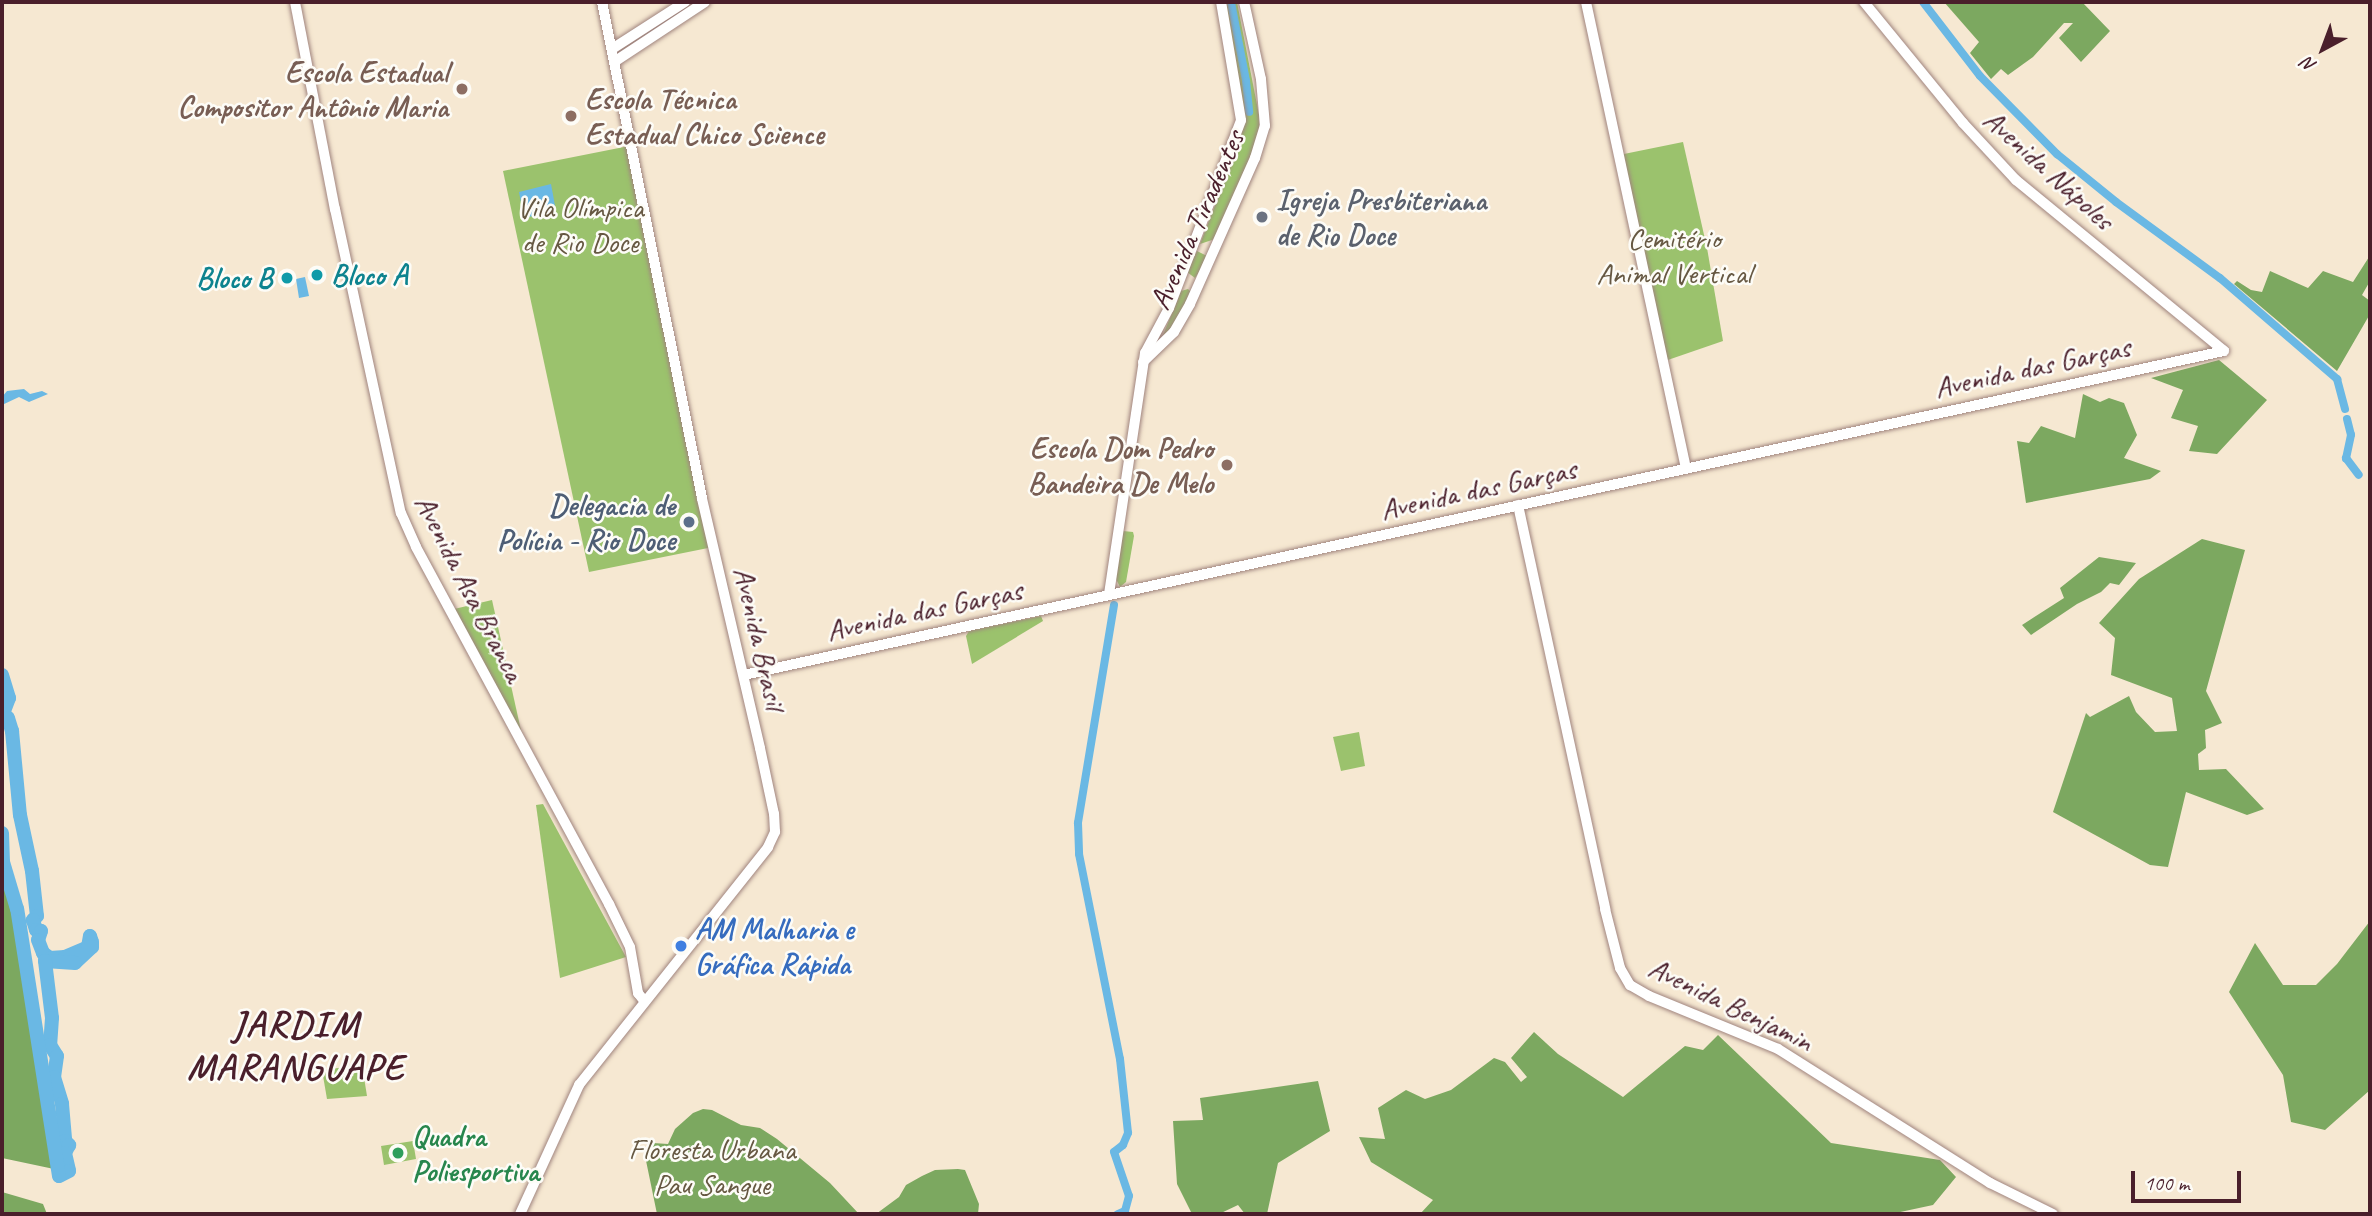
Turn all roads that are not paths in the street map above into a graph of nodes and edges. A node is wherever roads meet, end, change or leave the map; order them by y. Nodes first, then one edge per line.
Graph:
1 (295, 2) edge
2 (603, 2) edge
3 (685, 2) edge
4 (705, 2) edge
5 (1221, 2) edge
6 (1244, 2) edge
7 (1586, 2) edge
8 (1864, 2) edge
9 (612, 49) junction
10 (614, 62) junction
11 (1179, 281) junction
12 (1197, 290) junction
13 (1166, 316) junction
14 (1160, 345) junction
15 (2224, 351) joint
16 (1143, 362) junction
17 (1686, 468) junction
18 (1518, 505) junction
19 (1109, 594) junction
20 (744, 675) junction
21 (645, 1002) junction
22 (520, 1214) edge
23 (2053, 1214) edge

1 - 21 street, Avenida Asa Branca
2 - 9 main road, Avenida Brasil
3 - 9 street
4 - 10 street
5 - 11 street, Avenida Tiradentes
6 - 12 street, Avenida Tiradentes
7 - 17 street
8 - 15 street, Avenida Nápoles
9 - 10 main road, Avenida Brasil
10 - 20 main road, Avenida Brasil
11 - 12 street
11 - 13 street, Avenida Tiradentes
12 - 14 street, Avenida Tiradentes
13 - 14 street
13 - 16 street, Avenida Tiradentes
14 - 16 street, Avenida Tiradentes
15 - 17 street, Avenida das Garças
16 - 19 street, Avenida Tiradentes
17 - 18 street, Avenida das Garças
18 - 19 street, Avenida das Garças
18 - 23 street, Avenida Benjamin
19 - 20 street, Avenida das Garças
20 - 21 main road, Avenida Brasil
21 - 22 main road, Avenida Brasil

